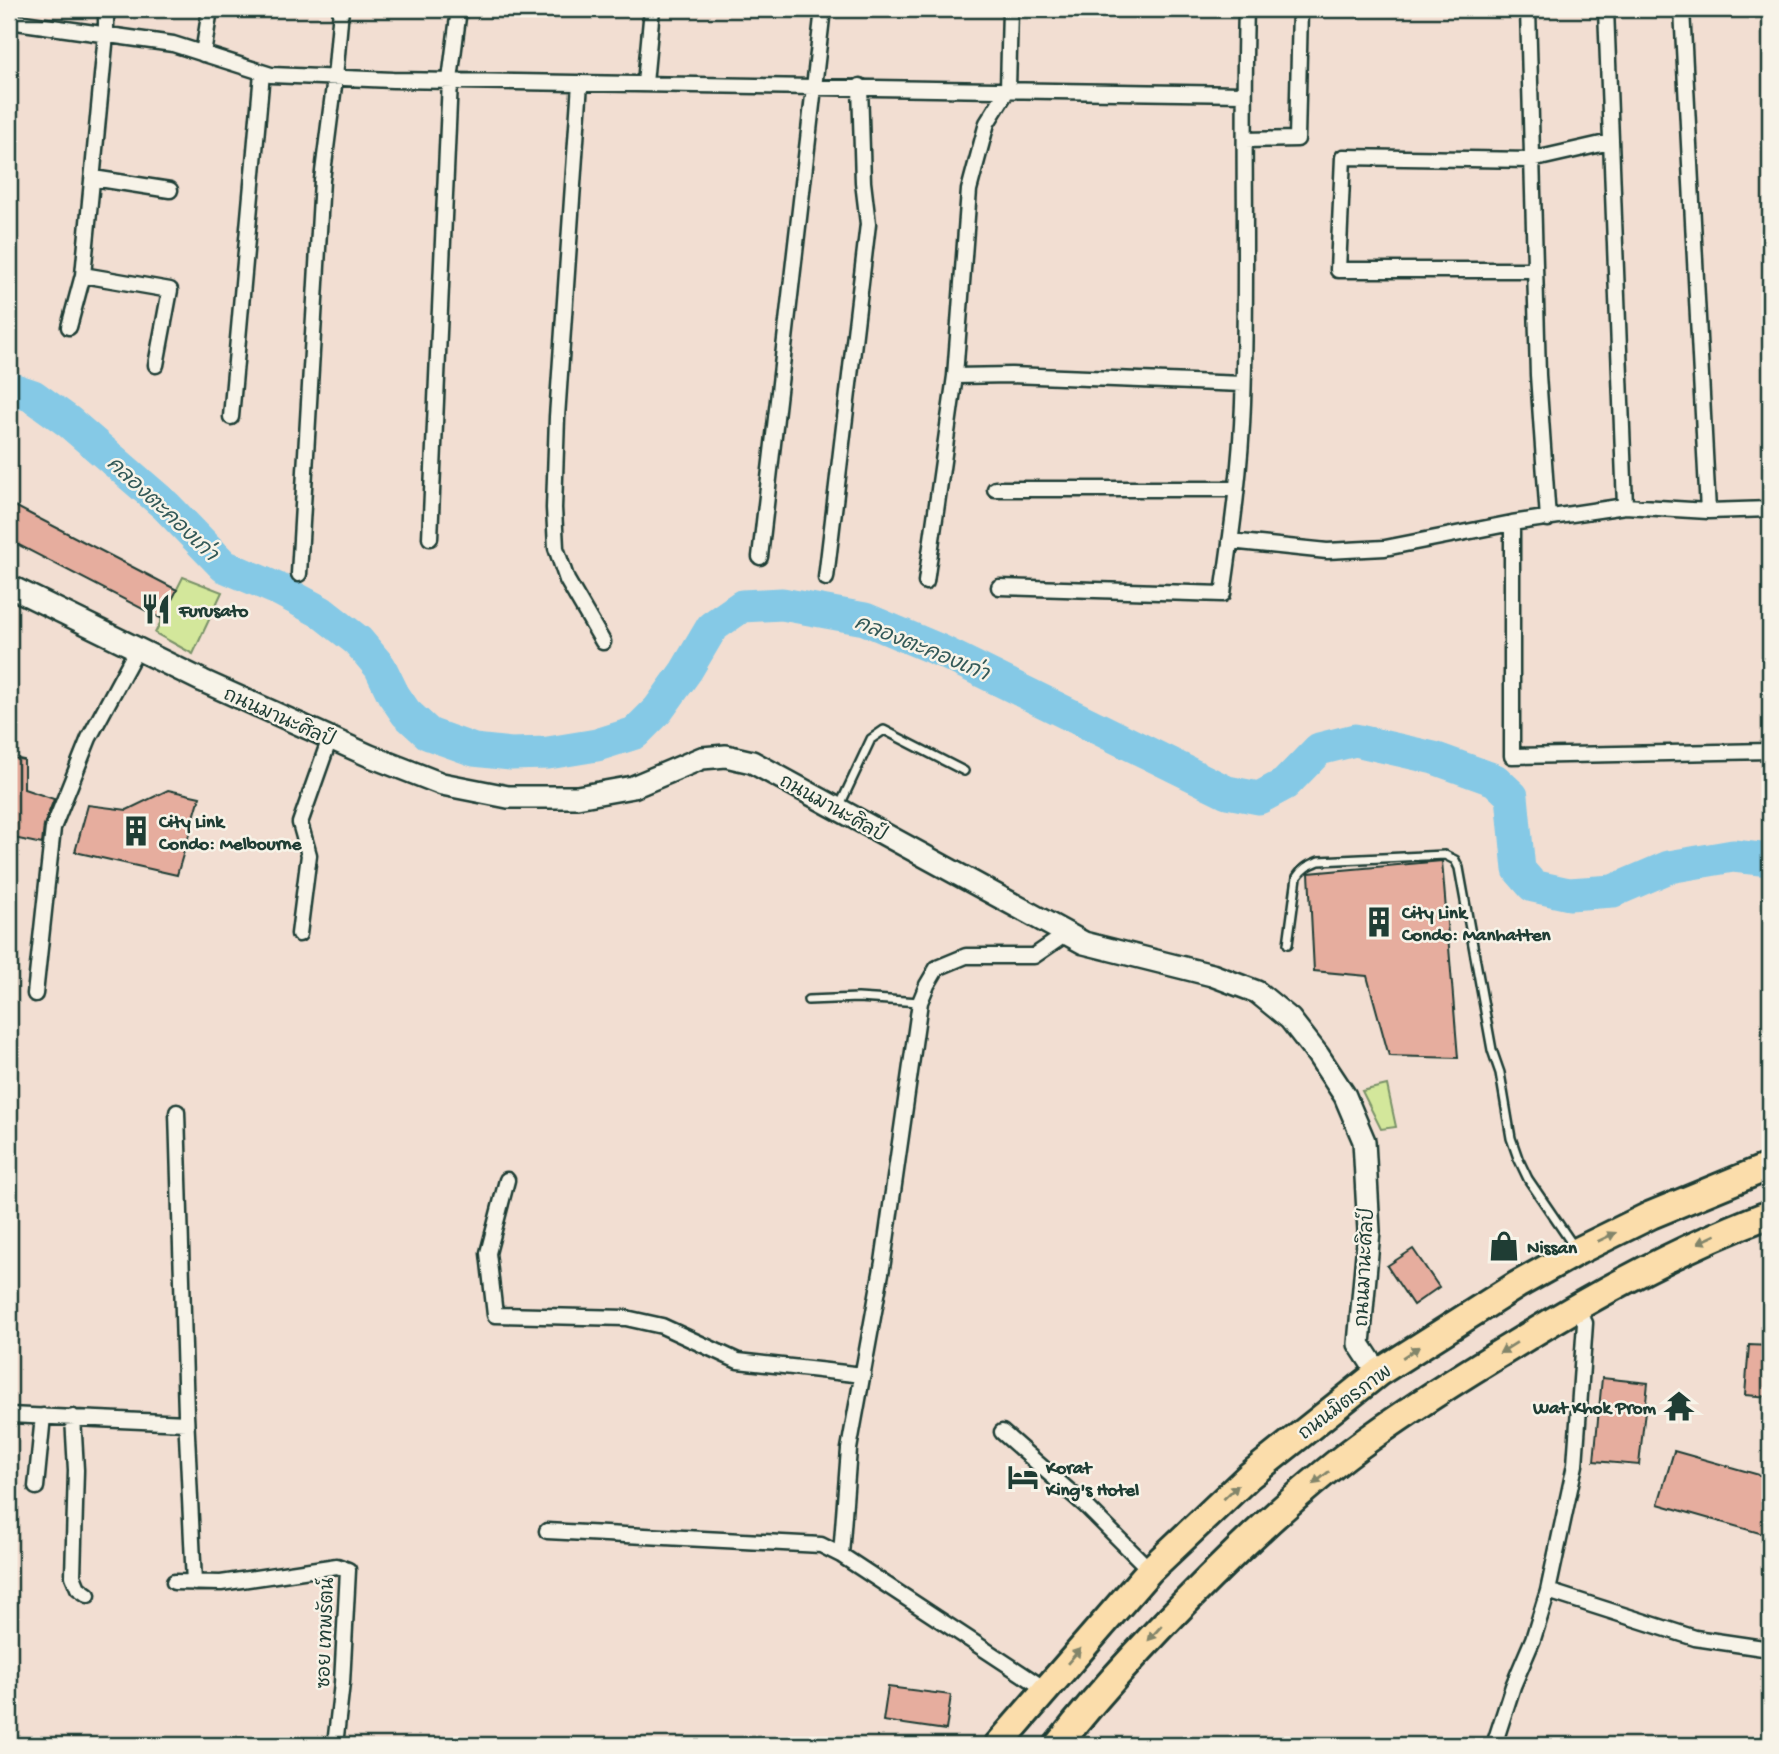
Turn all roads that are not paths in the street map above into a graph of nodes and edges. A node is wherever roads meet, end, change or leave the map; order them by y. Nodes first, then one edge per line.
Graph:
1 (106, 9) edge
2 (210, 9) edge
3 (341, 9) edge
4 (459, 9) edge
5 (652, 9) edge
6 (823, 9) edge
7 (1010, 9) edge
8 (1245, 9) edge
9 (1300, 9) edge
10 (1528, 9) edge
11 (1606, 9) edge
12 (1682, 9) edge
13 (9, 21) edge
14 (106, 34) junction
15 (203, 54) junction
16 (262, 73) junction
17 (335, 78) junction
18 (450, 80) junction
19 (580, 83) junction
20 (645, 83) junction
21 (815, 86) junction
22 (860, 86) junction
23 (1008, 89) junction
24 (1243, 94) junction
25 (1245, 140) junction
26 (1610, 142) junction
27 (1531, 160) junction
28 (93, 178) junction
29 (170, 190) dead end
30 (1534, 270) junction
31 (83, 275) junction
32 (69, 327) dead end
33 (156, 365) dead end
34 (954, 376) junction
35 (1243, 384) junction
36 (231, 417) dead end
37 (995, 489) dead end
38 (1235, 489) junction
39 (1625, 506) junction
40 (1770, 509) edge
41 (1708, 511) junction
42 (1548, 519) junction
43 (1512, 523) junction
44 (430, 538) dead end
45 (1230, 541) junction
46 (760, 557) dead end
47 (299, 574) dead end
48 (826, 578) dead end
49 (926, 582) dead end
50 (9, 586) edge
51 (999, 587) dead end
52 (603, 642) dead end
53 (137, 649) junction
54 (330, 738) junction
55 (1770, 751) edge
56 (964, 771) dead end
57 (838, 809) junction
58 (299, 934) dead end
59 (1066, 934) junction
60 (1288, 944) dead end
61 (35, 993) dead end
62 (808, 1000) dead end
63 (920, 1002) junction
64 (177, 1112) dead end
65 (1770, 1166) edge
66 (507, 1180) dead end
67 (1770, 1214) edge
68 (1578, 1251) junction
69 (1576, 1306) junction
70 (1378, 1373) junction
71 (863, 1375) junction
72 (9, 1415) edge
73 (43, 1416) junction
74 (74, 1417) junction
75 (187, 1423) junction
76 (1002, 1433) dead end
77 (36, 1487) dead end
78 (547, 1531) dead end
79 (841, 1555) junction
80 (1150, 1570) junction
81 (174, 1582) dead end
82 (194, 1583) junction
83 (1548, 1591) junction
84 (88, 1595) dead end
85 (1770, 1649) edge
86 (1045, 1689) junction
87 (335, 1745) edge
88 (998, 1745) edge
89 (1058, 1745) edge
90 (1494, 1745) edge

1 - 14 street
2 - 15 street
3 - 17 street
4 - 18 street
5 - 20 street
6 - 21 street
7 - 23 street
8 - 24 street
9 - 25 street
10 - 27 street
11 - 26 street
12 - 41 street
13 - 14 street
14 - 15 street
14 - 28 street
15 - 16 street
16 - 17 street
16 - 36 street
17 - 18 street
17 - 47 street
18 - 19 street
18 - 44 street
19 - 20 street
19 - 52 street
20 - 21 street
21 - 22 street
21 - 46 street
22 - 23 street
22 - 48 street
23 - 24 street
23 - 34 street
24 - 25 street
25 - 35 street
26 - 27 street
26 - 39 street
27 - 30 street
27 - 30 street
28 - 29 street
28 - 31 street
30 - 42 street
31 - 32 street
31 - 33 street
34 - 35 street
34 - 49 street
35 - 38 street
37 - 38 street
38 - 45 street
39 - 41 street
39 - 42 street
40 - 41 street
42 - 43 street
43 - 45 street
43 - 55 street
45 - 51 street
50 - 53 street, ถนนมานะศิลป์
53 - 54 street, ถนนมานะศิลป์
53 - 61 street
54 - 57 street, ถนนมานะศิลป์
54 - 58 street
56 - 57 lane
57 - 59 street, ถนนมานะศิลป์
59 - 63 street
59 - 70 street, ถนนมานะศิลป์
60 - 68 lane
62 - 63 lane
63 - 71 street
64 - 75 street
68 -> 65 highway, ถนนมิตรภาพ
66 - 71 street
67 -> 69 highway
70 -> 68 highway, ถนนมิตรภาพ
69 - 83 street
69 -> 89 highway
80 -> 70 highway, ถนนมิตรภาพ
71 - 79 street
72 - 73 street
73 - 74 street
73 - 77 street
74 - 75 street
74 - 84 street
75 - 82 street
76 - 80 street
78 - 79 street
79 - 86 street
86 -> 80 highway, ถนนมิตรภาพ
81 - 82 street, ซอย เทพรัตน์
82 - 87 street, ซอย เทพรัตน์
83 - 85 street
83 - 90 street
86 - 88 highway, ถนนมิตรภาพ

